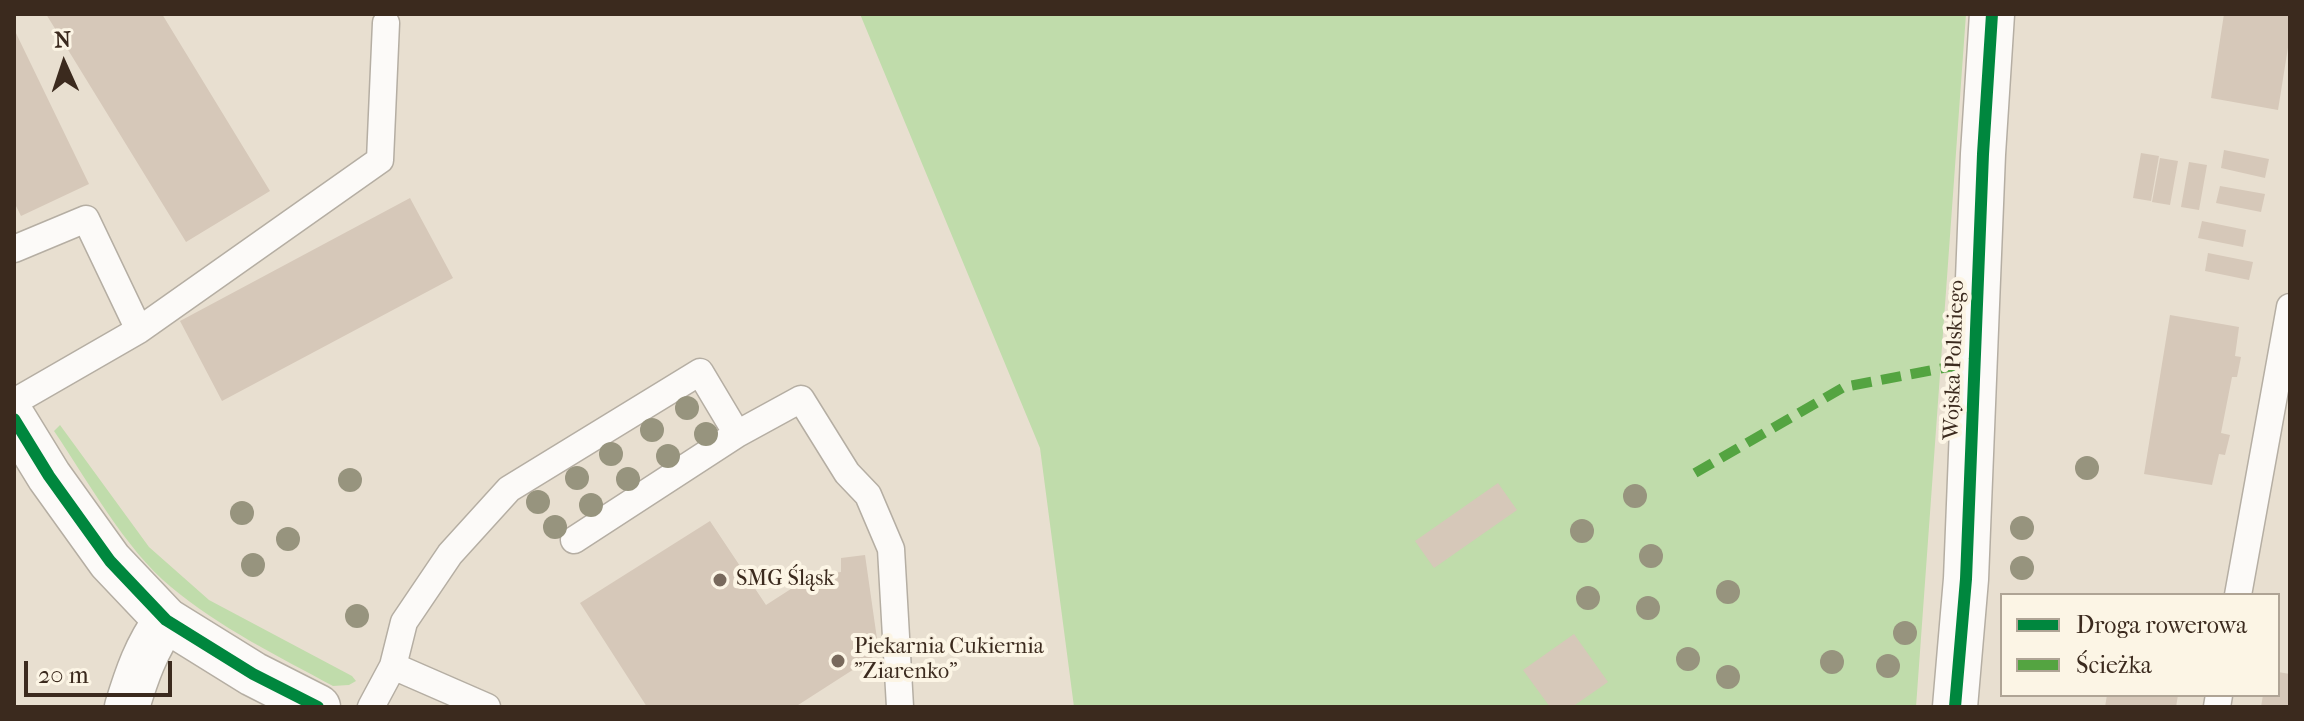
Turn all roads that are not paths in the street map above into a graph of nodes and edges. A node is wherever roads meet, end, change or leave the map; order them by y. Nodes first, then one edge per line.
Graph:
1 (1992, 14) edge
2 (386, 23) dead end
3 (14, 249) edge
4 (2290, 307) edge
5 (139, 330) junction
6 (14, 402) edge
7 (14, 419) edge
8 (737, 434) junction
9 (574, 540) dead end
10 (2238, 593) edge
11 (166, 620) junction
12 (393, 666) junction
13 (127, 707) edge
14 (318, 707) edge
15 (371, 707) edge
16 (487, 707) edge
17 (900, 707) edge
18 (1955, 707) edge

1 - 18 street, Wojska Polskiego
2 - 5 lane
3 - 5 lane
4 - 10 lane
5 - 6 lane
7 - 11 street
8 - 9 lane
8 - 12 lane
8 - 17 lane
11 - 13 street
11 - 14 street
12 - 15 lane
12 - 16 lane

